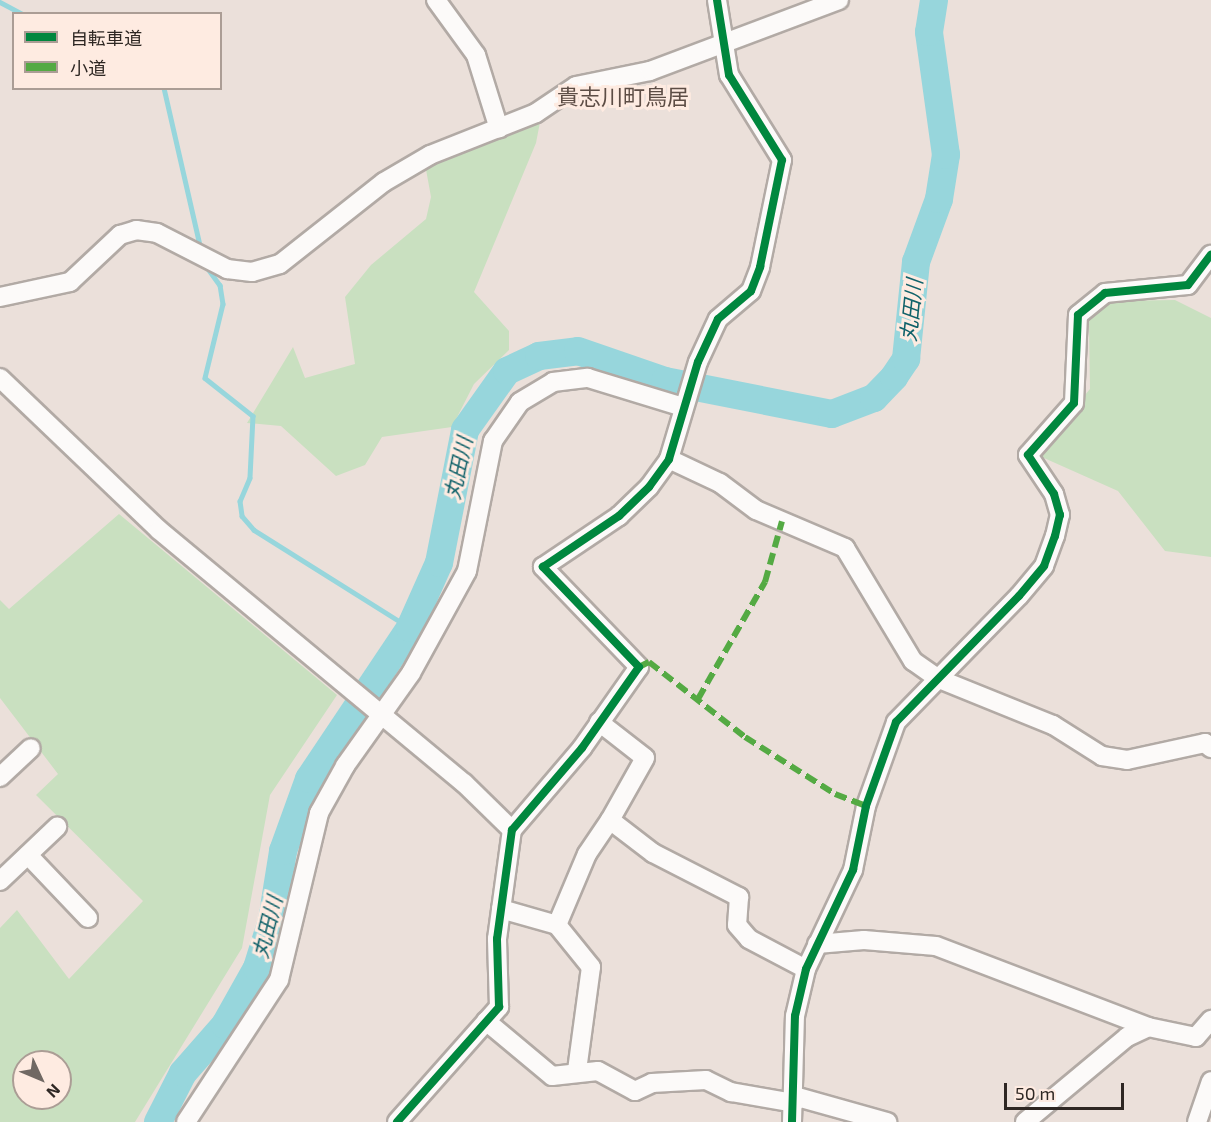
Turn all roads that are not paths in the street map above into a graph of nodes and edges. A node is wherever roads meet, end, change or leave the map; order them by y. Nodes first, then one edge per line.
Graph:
1 (436, 0) edge
2 (717, 0) edge
3 (839, 0) edge
4 (724, 41) junction
5 (498, 129) junction
6 (1211, 255) edge
7 (0, 297) edge
8 (0, 378) edge
9 (682, 407) junction
10 (669, 459) junction
11 (939, 679) junction
12 (383, 718) junction
13 (599, 722) junction
14 (31, 748) dead end
15 (1211, 748) edge
16 (1, 773) edge
17 (610, 820) junction
18 (57, 827) dead end
19 (512, 830) junction
20 (28, 855) junction
21 (0, 881) edge
22 (501, 909) junction
23 (88, 918) dead end
24 (557, 925) junction
25 (817, 944) junction
26 (806, 969) junction
27 (1211, 1020) edge
28 (486, 1022) junction
29 (1148, 1027) junction
30 (577, 1071) junction
31 (1211, 1081) edge
32 (794, 1100) junction
33 (186, 1122) edge
34 (397, 1122) edge
35 (792, 1122) edge
36 (887, 1122) edge
37 (1025, 1122) edge
38 (1197, 1122) edge

1 - 5 street
2 - 4 street
3 - 4 street
4 - 5 street
4 - 9 street
5 - 7 street
6 - 11 street
8 - 12 street
9 - 10 street
9 - 12 street
10 - 11 street
10 - 13 street
11 - 15 street
11 - 25 street
12 - 19 street
12 - 33 street
13 - 17 street
13 - 19 street
14 - 16 street
17 - 24 street
17 - 26 street
18 - 20 street
19 - 22 street
20 - 21 street
20 - 23 street
22 - 24 street
22 - 28 street
24 - 30 street
25 - 26 street
25 - 29 street
26 - 32 street
27 - 29 street
28 - 30 street
28 - 34 street
29 - 37 street
30 - 32 street
31 - 38 street
32 - 35 street
32 - 36 street

